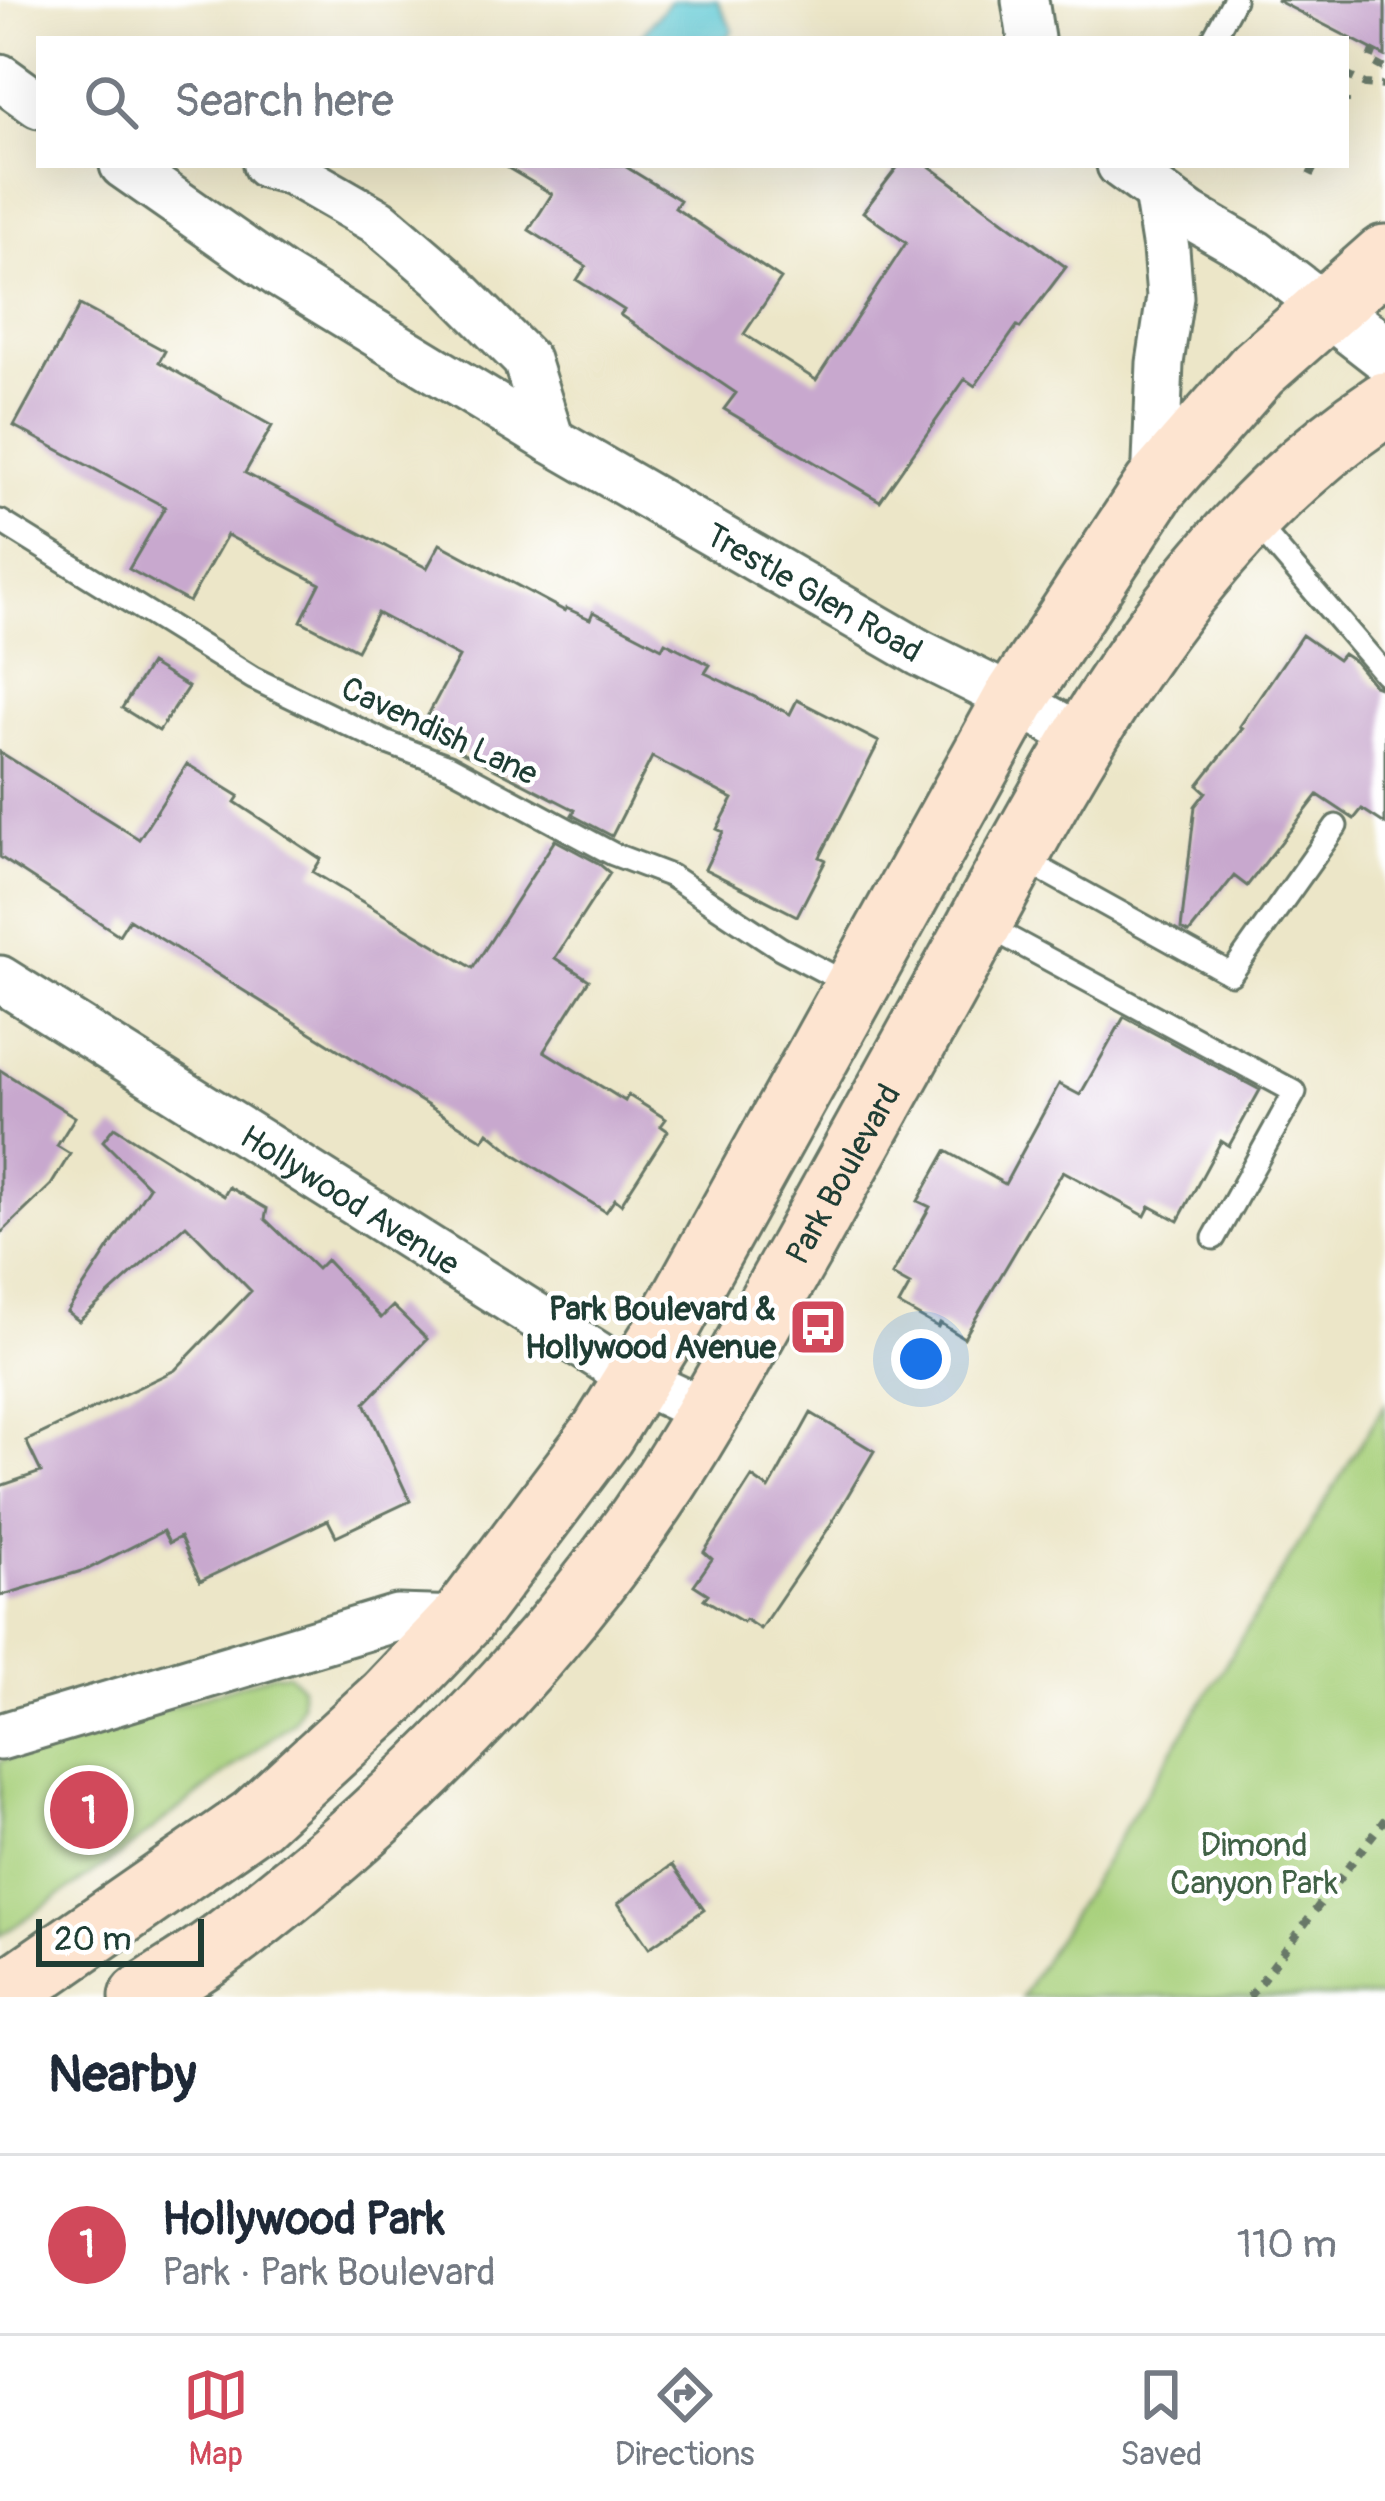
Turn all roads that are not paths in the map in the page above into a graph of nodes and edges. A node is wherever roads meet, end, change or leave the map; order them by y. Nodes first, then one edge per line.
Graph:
1 (1025, 0) edge
2 (1234, 0) edge
3 (1031, 36) edge
4 (1215, 36) edge
5 (0, 77) edge
6 (36, 103) edge
7 (127, 168) edge
8 (277, 168) edge
9 (1140, 175) edge
10 (1385, 257) edge
11 (1327, 308) junction
12 (1385, 353) edge
13 (1385, 404) edge
14 (551, 440) junction
15 (1155, 487) junction
16 (1251, 518) junction
17 (0, 521) edge
18 (1385, 674) edge
19 (1015, 700) junction
20 (1084, 739) junction
21 (1336, 826) dead end
22 (1016, 855) junction
23 (980, 923) junction
24 (0, 980) edge
25 (856, 988) junction
26 (1214, 1238) dead end
27 (636, 1378) junction
28 (706, 1412) junction
29 (462, 1620) junction
30 (0, 1737) edge
31 (0, 1997) edge
32 (142, 1997) edge

1 - 3 street
2 - 4 lane
5 - 6 street
7 - 14 street, Trestle Glen Road
8 - 14 street
9 - 11 street
9 - 15 street
10 - 11 main road
11 - 12 street
11 - 15 main road
13 - 16 main road, Park Boulevard
14 - 19 street, Trestle Glen Road
15 - 19 main road
16 - 18 lane
16 - 20 main road, Park Boulevard
17 - 25 lane, Cavendish Lane
19 - 20 street, Trestle Glen Road
19 - 25 main road
20 - 22 main road, Park Boulevard
21 - 22 lane
22 - 23 main road, Park Boulevard
23 - 26 lane
23 - 28 main road, Park Boulevard
24 - 27 street, Hollywood Avenue
25 - 27 main road
27 - 28 street, Hollywood Avenue
27 - 29 main road
28 - 32 main road, Park Boulevard
29 - 30 street
29 - 31 main road

